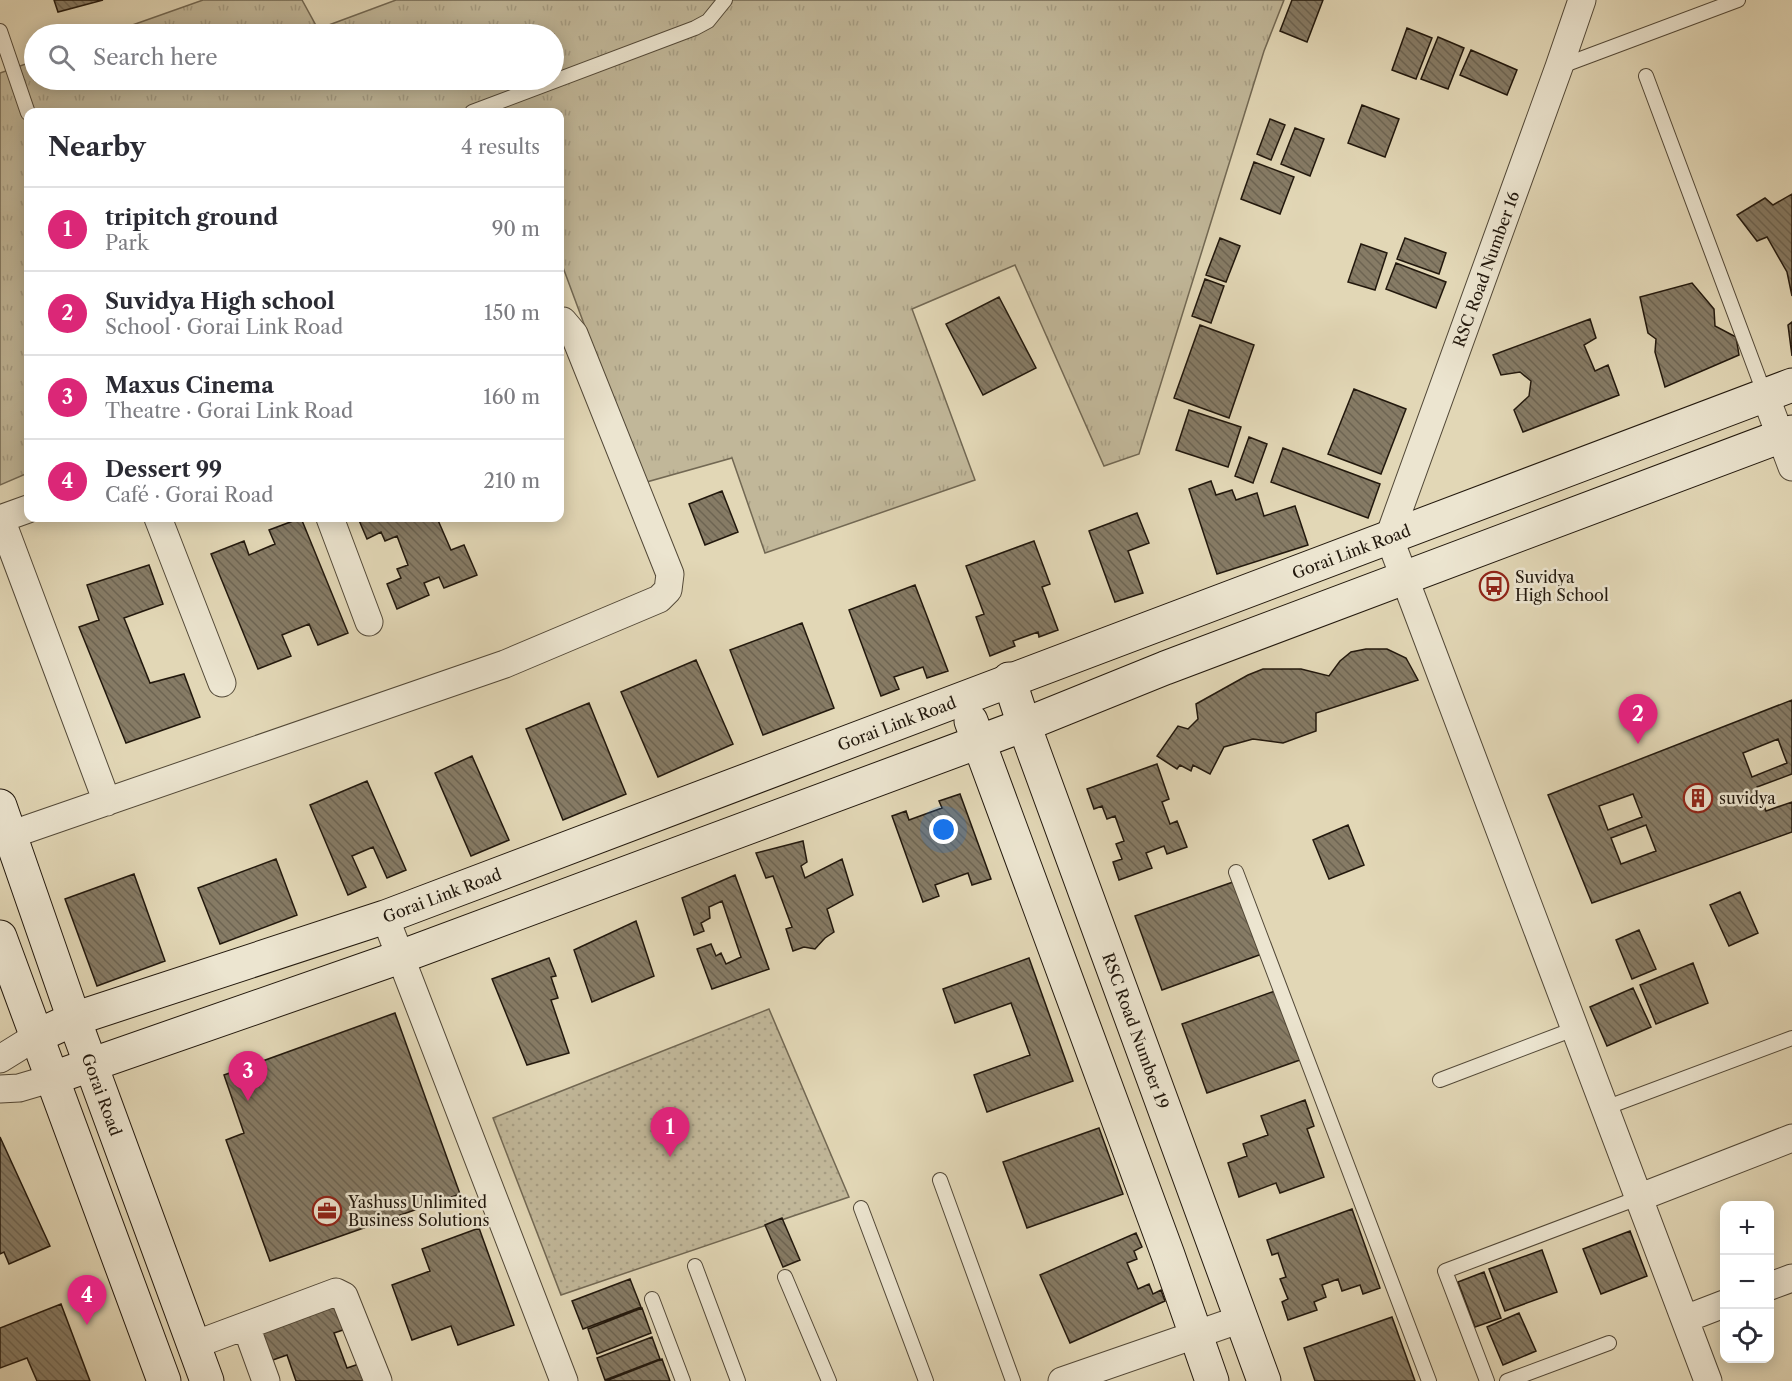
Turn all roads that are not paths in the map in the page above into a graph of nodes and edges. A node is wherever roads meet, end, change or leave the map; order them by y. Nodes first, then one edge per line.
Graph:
1 (724, 0) edge
2 (1582, 0) edge
3 (1738, 0) edge
4 (0, 31) edge
5 (1559, 67) junction
6 (1646, 76) dead end
7 (564, 77) edge
8 (530, 90) edge
9 (26, 108) edge
10 (483, 108) edge
11 (564, 322) edge
12 (1779, 390) edge
13 (1786, 434) edge
14 (1792, 467) edge
15 (24, 510) edge
16 (1, 519) edge
17 (160, 522) edge
18 (332, 522) edge
19 (1389, 537) junction
20 (1404, 578) junction
21 (369, 622) dead end
22 (1009, 679) junction
23 (222, 682) dead end
24 (962, 698) junction
25 (1024, 725) junction
26 (978, 742) junction
27 (107, 802) junction
28 (5, 820) edge
29 (1236, 872) dead end
30 (385, 917) junction
31 (0, 937) edge
32 (400, 957) junction
33 (74, 1020) junction
34 (1574, 1029) junction
35 (37, 1036) junction
36 (1792, 1038) edge
37 (0, 1059) edge
38 (90, 1064) junction
39 (53, 1078) junction
40 (1440, 1080) dead end
41 (0, 1089) edge
42 (1605, 1108) junction
43 (1792, 1138) edge
44 (940, 1180) dead end
45 (1638, 1198) junction
46 (861, 1208) dead end
47 (694, 1266) dead end
48 (785, 1277) dead end
49 (1792, 1278) edge
50 (1774, 1285) edge
51 (652, 1299) dead end
52 (1720, 1306) edge
53 (1241, 1319) junction
54 (1685, 1319) junction
55 (246, 1326) junction
56 (1195, 1335) junction
57 (1609, 1343) dead end
58 (194, 1345) junction
59 (1065, 1380) edge
60 (164, 1381) edge
61 (207, 1381) edge
62 (266, 1381) edge
63 (378, 1381) edge
64 (564, 1381) edge
65 (683, 1381) edge
66 (738, 1381) edge
67 (829, 1381) edge
68 (926, 1381) edge
69 (1013, 1381) edge
70 (1212, 1381) edge
71 (1264, 1381) edge
72 (1429, 1381) edge
73 (1487, 1381) edge
74 (1507, 1381) edge
75 (1708, 1381) edge

1 - 7 lane
2 - 5 street, RSC Road Number 16
3 - 5 lane
4 - 9 lane
5 - 19 street, RSC Road Number 16
6 - 12 lane
8 - 10 lane
11 - 27 street
12 - 13 street
12 - 19 main road, Gorai Link Road
13 - 14 street
13 - 20 main road
15 - 16 street
16 - 27 street
17 - 23 street
18 - 21 street
19 - 20 street
19 - 22 main road, Gorai Link Road
20 - 25 main road
20 - 34 street
22 - 24 main road, Gorai Link Road
22 - 25 main road, RSC Road Number 19
24 - 26 main road
24 - 30 main road, Gorai Link Road
25 - 26 main road
25 - 53 main road, RSC Road Number 19
26 - 32 main road
26 - 56 main road
27 - 28 street
28 - 33 main road, Gorai Road
29 - 72 lane
30 - 32 street
30 - 33 main road, Gorai Link Road
31 - 35 main road
32 - 38 main road
32 - 64 street
33 - 35 main road, Gorai Link Road
33 - 38 main road, Gorai Road
34 - 40 lane
34 - 42 street
35 - 37 street, Gorai Link Road
35 - 39 main road
36 - 42 lane
38 - 39 main road
38 - 58 main road, Gorai Road
39 - 41 street
39 - 60 main road
42 - 45 street
43 - 45 street
44 - 69 lane
45 - 54 street
45 - 73 lane
46 - 68 lane
47 - 66 lane
48 - 67 lane
49 - 50 street
51 - 65 lane
52 - 54 street
53 - 56 street
53 - 71 main road, RSC Road Number 19
54 - 75 street
55 - 58 street
55 - 62 street
55 - 63 street
56 - 59 street
56 - 70 main road
57 - 74 lane
58 - 61 main road, Gorai Road

